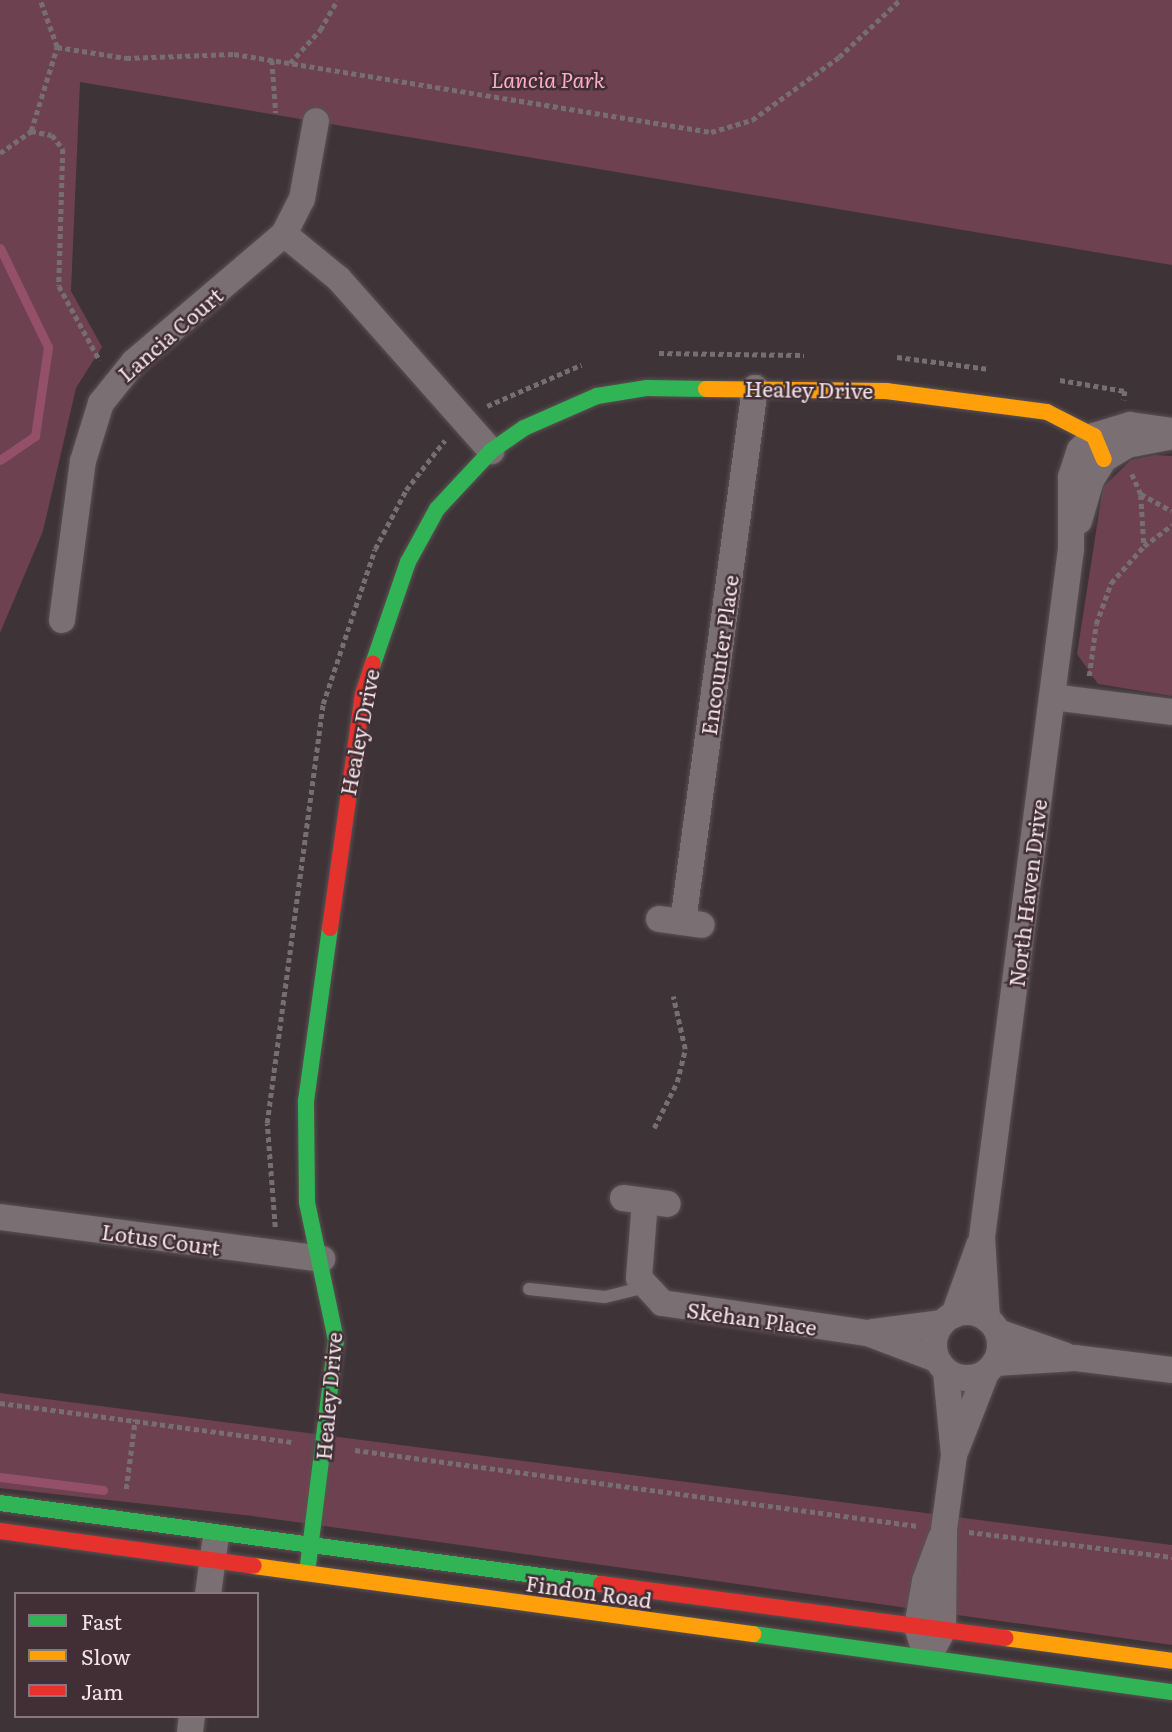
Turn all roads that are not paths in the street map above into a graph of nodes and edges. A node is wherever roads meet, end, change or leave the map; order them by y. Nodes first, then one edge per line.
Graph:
1 (316, 121) dead end
2 (285, 234) junction
3 (755, 388) junction
4 (1007, 406) joint
5 (1172, 434) edge
6 (1093, 448) junction
7 (491, 451) junction
8 (62, 620) dead end
9 (1052, 697) junction
10 (1172, 712) edge
11 (682, 922) dead end
12 (645, 1201) dead end
13 (0, 1217) edge
14 (982, 1237) junction
15 (322, 1259) junction
16 (642, 1288) junction
17 (529, 1289) dead end
18 (948, 1319) junction
19 (993, 1326) junction
20 (868, 1333) junction
21 (1075, 1358) junction
22 (941, 1365) junction
23 (991, 1368) junction
24 (1172, 1370) edge
25 (954, 1455) junction
26 (0, 1503) edge
27 (0, 1531) edge
28 (217, 1534) junction
29 (311, 1546) junction
30 (212, 1560) junction
31 (307, 1573) junction
32 (208, 1592) edge
33 (930, 1628) junction
34 (928, 1659) junction
35 (1172, 1661) edge
36 (1172, 1692) edge

1 - 2 street, Lancia Court
2 - 7 street
2 - 8 street, Lancia Court
3 - 4 main road, Healey Drive
3 - 7 main road, Healey Drive
3 - 11 street, Encounter Place
4 - 6 street, Healey Drive
5 - 6 street
6 - 9 street, North Haven Drive
7 - 15 main road, Healey Drive
9 - 10 street
9 - 14 street, North Haven Drive
12 - 16 street
13 - 15 street, Lotus Court
14 - 18 street, North Haven Drive
14 - 19 street, North Haven Drive
15 - 29 main road, Healey Drive
16 - 17 lane
16 - 20 street, Skehan Place
18 - 19 street
18 - 20 street, Skehan Place
18 - 22 street
19 - 21 street
19 - 23 street
20 - 22 street, Skehan Place
21 - 23 street
21 - 24 street
22 - 23 street
22 - 25 street
23 - 25 street
25 - 33 street
26 - 28 main road, Findon Road
27 - 30 main road, Findon Road
28 - 29 main road, Findon Road
28 - 30 street
29 - 31 main road, Healey Drive
29 - 33 main road, Findon Road
30 - 31 main road, Findon Road
30 - 32 street
31 - 34 main road, Findon Road
33 - 34 street
33 - 35 main road, Findon Road
34 - 36 main road, Findon Road

